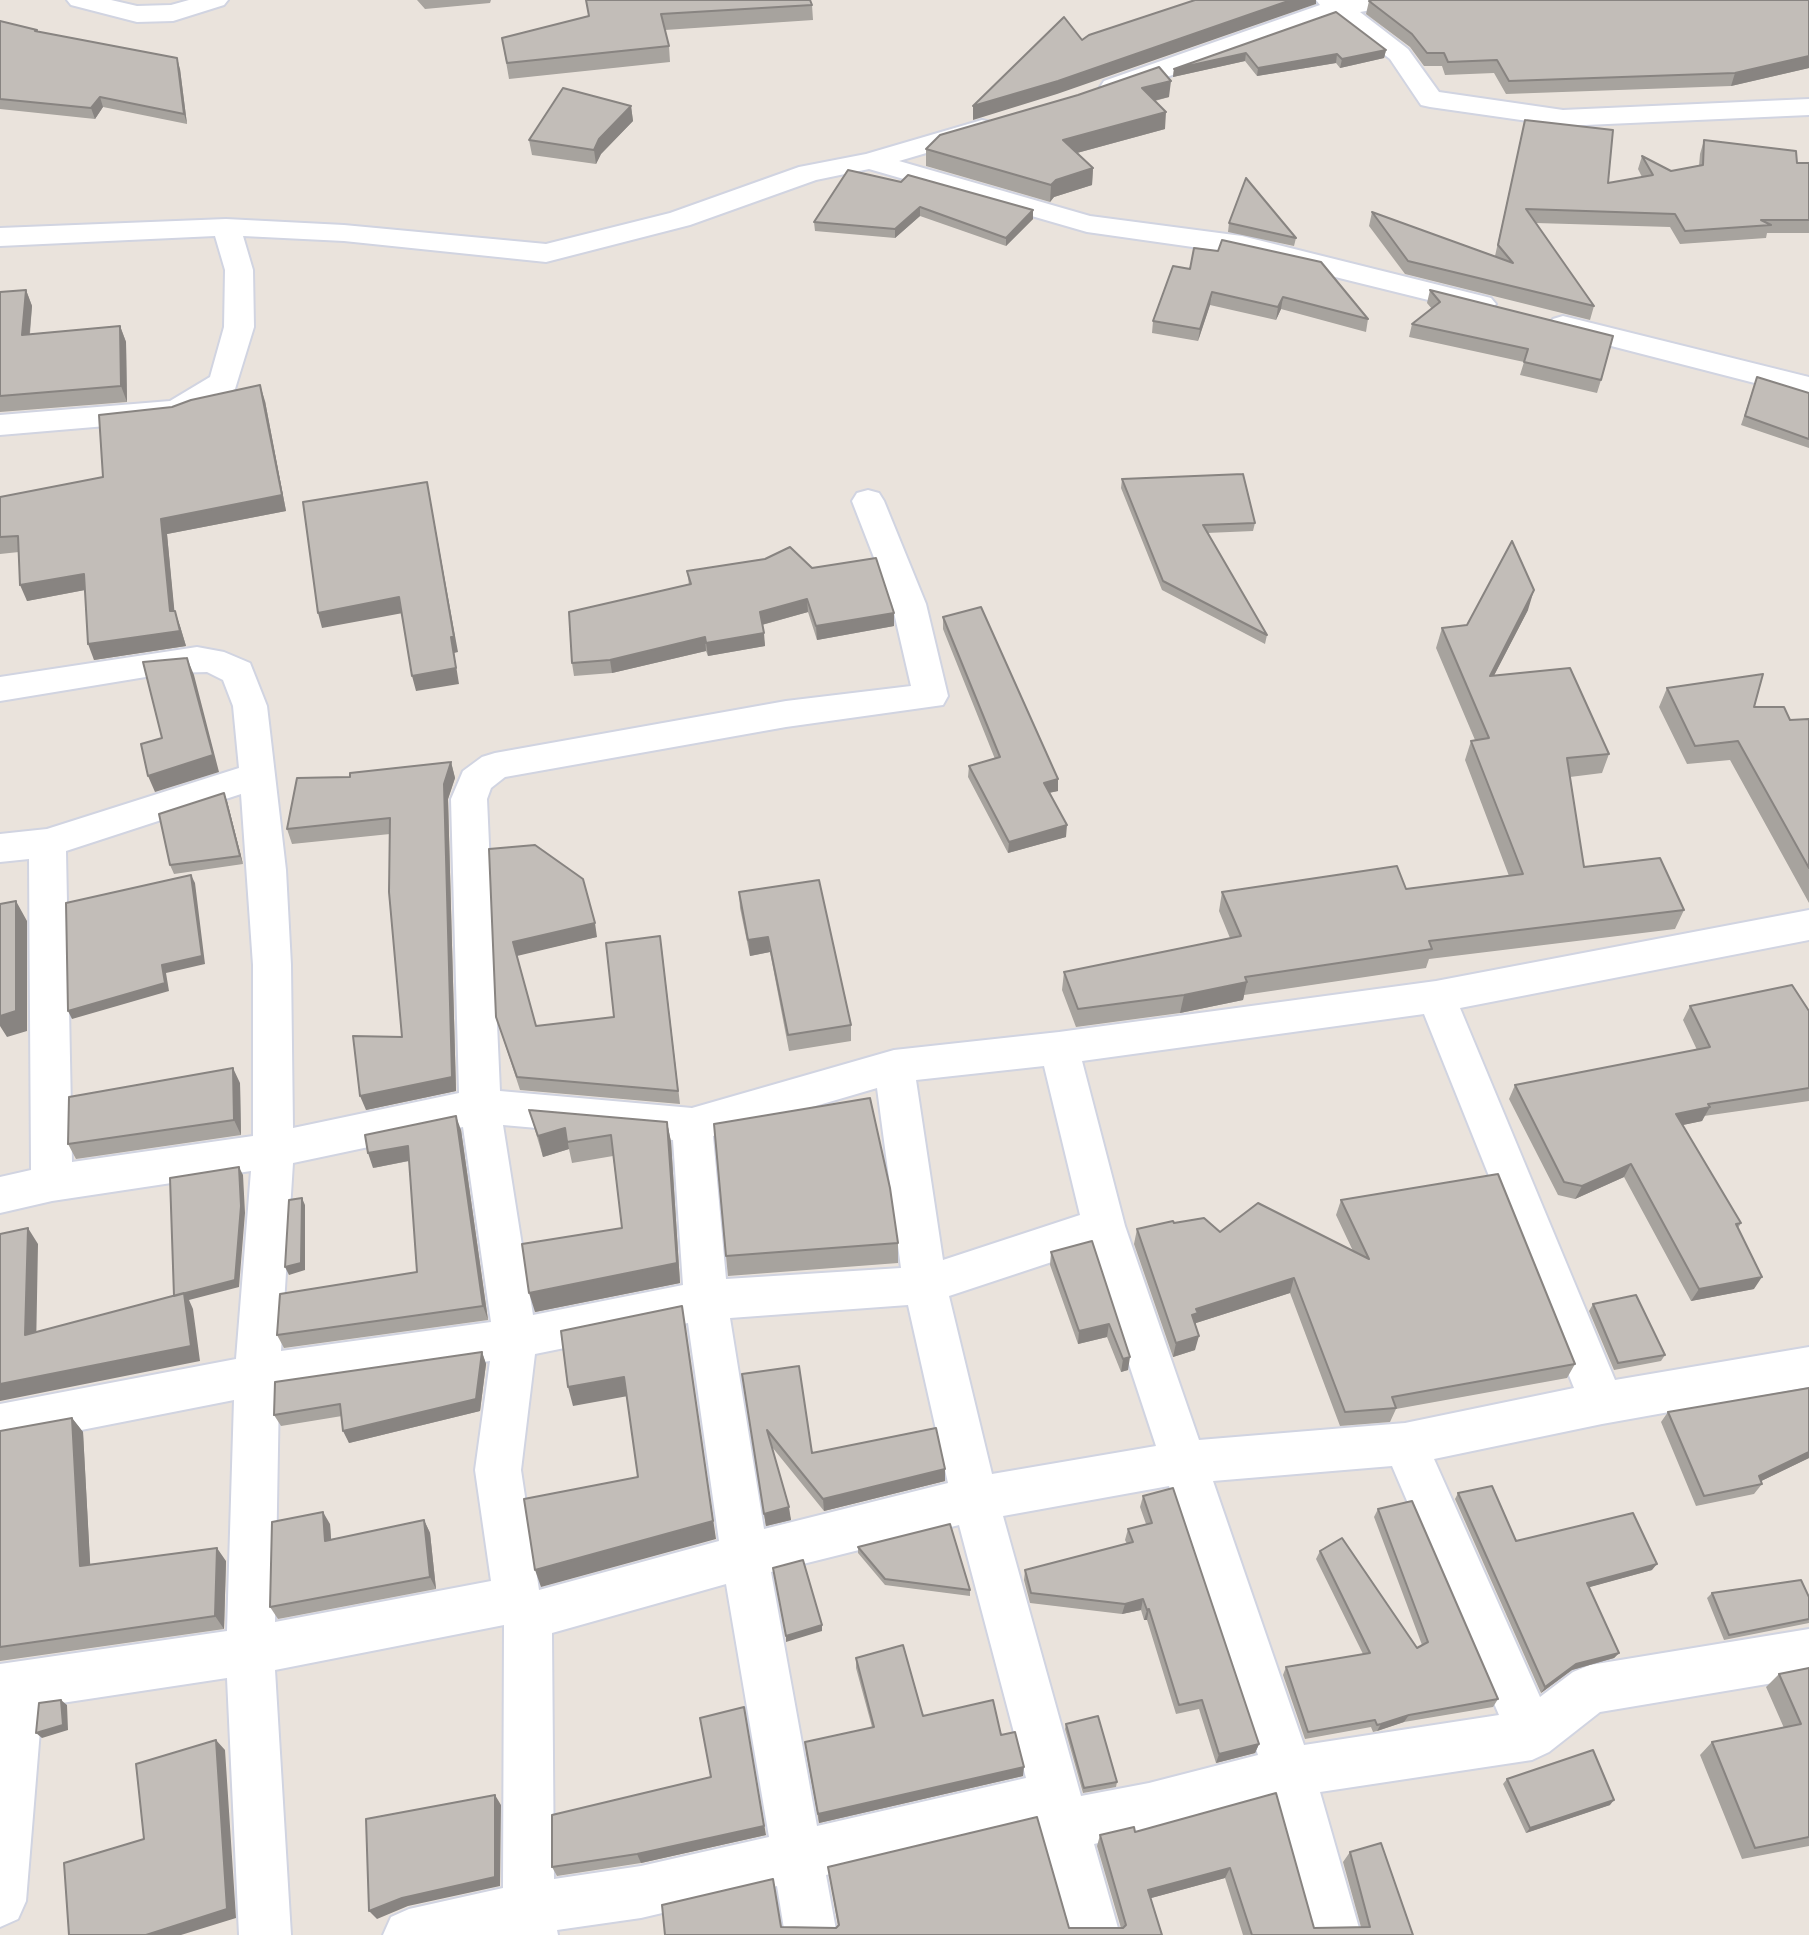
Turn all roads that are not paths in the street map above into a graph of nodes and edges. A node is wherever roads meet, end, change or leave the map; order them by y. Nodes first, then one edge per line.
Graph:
1 (80, 0) edge
2 (215, 0) edge
3 (1391, 0) edge
4 (1333, 4) edge
5 (1090, 95) edge
6 (1809, 107) edge
7 (1001, 122) edge
8 (870, 161) junction
9 (226, 227) junction
10 (0, 237) edge
11 (1809, 387) edge
12 (0, 425) edge
13 (867, 500) dead end
14 (0, 689) edge
15 (255, 776) junction
16 (47, 843) junction
17 (0, 848) edge
18 (1809, 925) edge
19 (1436, 997) junction
20 (1059, 1048) junction
21 (894, 1066) junction
22 (480, 1106) junction
23 (692, 1125) junction
24 (273, 1150) junction
25 (51, 1182) junction
26 (0, 1195) edge
27 (1104, 1226) junction
28 (925, 1284) junction
29 (706, 1300) junction
30 (515, 1338) junction
31 (1809, 1367) edge
32 (257, 1375) junction
33 (1602, 1403) junction
34 (0, 1425) edge
35 (1405, 1444) junction
36 (1185, 1462) junction
37 (975, 1499) junction
38 (745, 1557) junction
39 (522, 1608) junction
40 (250, 1651) junction
41 (1809, 1653) edge
42 (10, 1686) edge
43 (1532, 1735) junction
44 (1289, 1772) junction
45 (1059, 1810) junction
46 (797, 1853) junction
47 (0, 1901) edge
48 (530, 1922) edge
49 (265, 1935) edge
50 (409, 1935) edge
51 (811, 1935) edge
52 (1094, 1935) edge
53 (1335, 1935) edge

1 - 2 street
3 - 4 street
4 - 5 street
4 - 6 street
7 - 8 street
8 - 9 street
8 - 11 street
9 - 10 street
9 - 12 street
13 - 22 street
14 - 15 street
15 - 16 street
15 - 24 street
16 - 17 street
16 - 25 street
18 - 19 street
19 - 20 street
19 - 33 street
20 - 21 street
20 - 27 street
21 - 23 street
21 - 28 street
22 - 23 street
22 - 24 street
22 - 30 street
23 - 29 street
24 - 25 street
24 - 32 street
25 - 26 street
27 - 28 street
27 - 36 street
28 - 29 street
28 - 37 street
29 - 30 street
29 - 38 street
30 - 32 street
30 - 39 street
31 - 33 street
32 - 34 street
32 - 40 street
33 - 35 street
35 - 36 street
35 - 43 street
36 - 37 street
36 - 44 street
37 - 38 street
37 - 45 street
38 - 39 street
38 - 46 street
39 - 40 street
39 - 48 street
40 - 42 street
40 - 49 street
41 - 43 street
42 - 47 street
43 - 44 street
44 - 45 street
44 - 53 street
45 - 46 street
45 - 52 street
46 - 48 street
46 - 51 street
48 - 50 street

